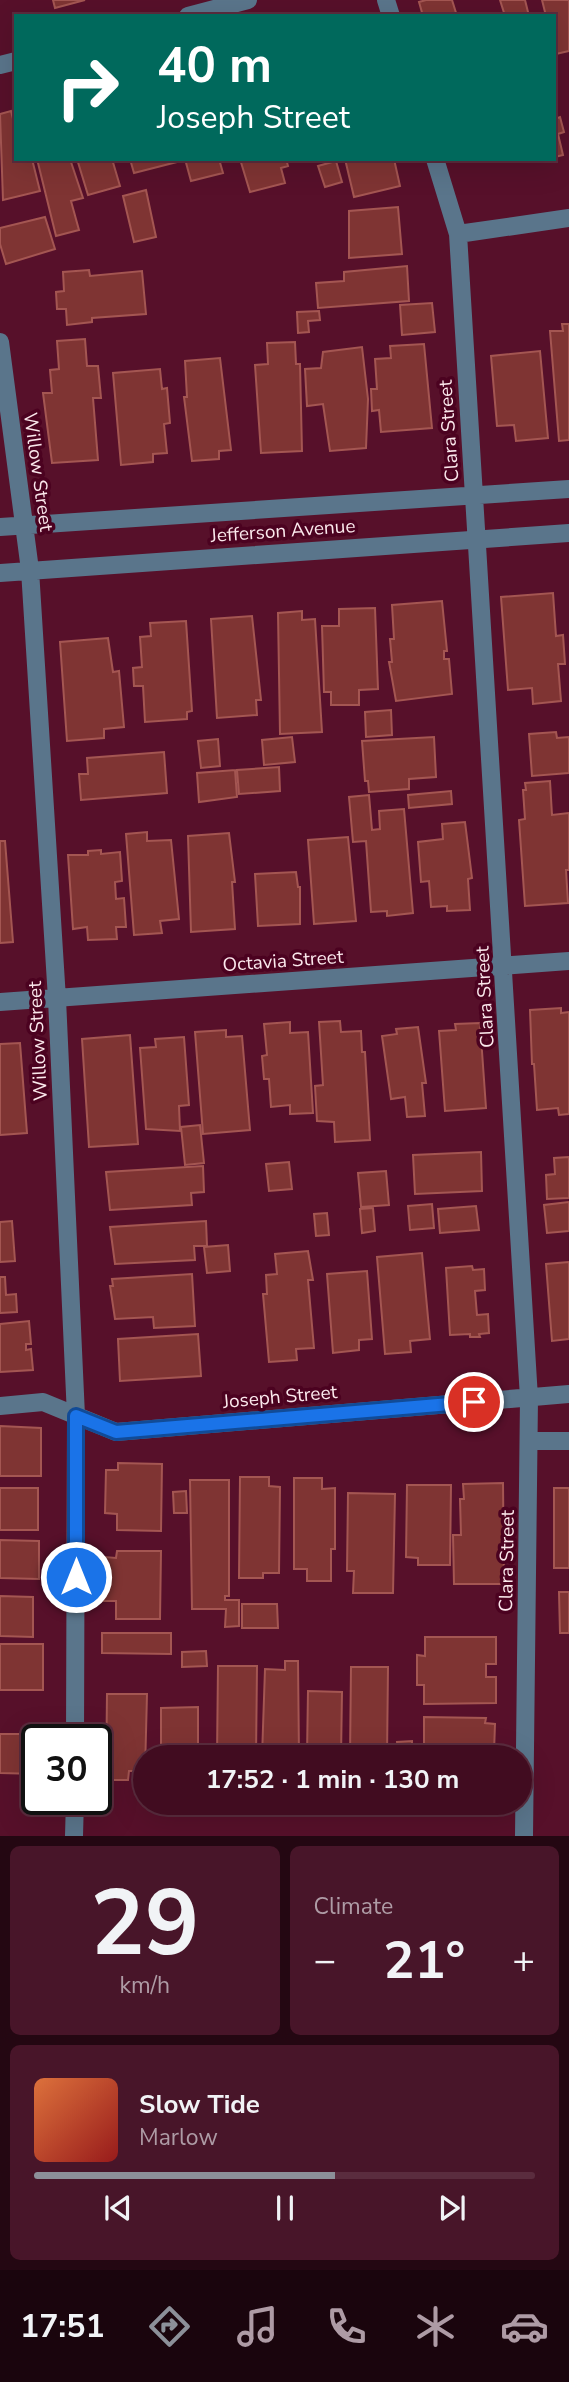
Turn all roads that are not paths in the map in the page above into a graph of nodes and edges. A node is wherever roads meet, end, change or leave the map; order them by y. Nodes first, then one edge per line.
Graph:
1 (248, 0) edge
2 (196, 14) edge
3 (436, 161) edge
4 (569, 218) edge
5 (458, 234) junction
6 (0, 342) edge
7 (569, 489) edge
8 (474, 497) junction
9 (24, 526) junction
10 (0, 527) edge
11 (569, 533) edge
12 (477, 538) junction
13 (30, 570) junction
14 (0, 573) edge
15 (569, 961) edge
16 (504, 965) junction
17 (57, 999) junction
18 (0, 1002) edge
19 (569, 1394) edge
20 (529, 1398) junction
21 (0, 1406) edge
22 (76, 1416) junction
23 (530, 1441) junction
24 (569, 1441) edge
25 (75, 1724) edge
26 (75, 1815) edge
27 (74, 1836) edge
28 (524, 1836) edge

1 - 2 street
3 - 5 street, Clara Street
4 - 5 street
5 - 8 street, Clara Street
6 - 9 street, Willow Street
7 - 8 street, Jefferson Avenue
8 - 9 street, Jefferson Avenue
8 - 12 street, Clara Street
9 - 10 street, Jefferson Avenue
9 - 13 street, Willow Street
11 - 12 street, Jefferson Avenue
12 - 13 street, Jefferson Avenue
12 - 16 street, Clara Street
13 - 14 street, Jefferson Avenue
13 - 17 street, Willow Street
15 - 16 street, Octavia Street
16 - 17 street, Octavia Street
16 - 20 street, Clara Street
17 - 18 street, Octavia Street
17 - 22 street, Willow Street
19 - 20 street, Joseph Street
20 - 22 street, Joseph Street
20 - 23 street, Clara Street
21 - 22 street, Joseph Street
22 - 25 street, Willow Street
23 - 24 street
23 - 28 street, Clara Street
26 - 27 street

